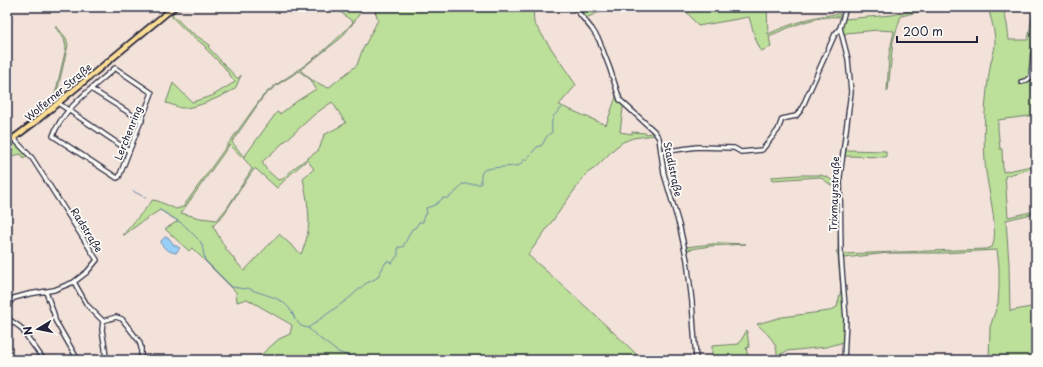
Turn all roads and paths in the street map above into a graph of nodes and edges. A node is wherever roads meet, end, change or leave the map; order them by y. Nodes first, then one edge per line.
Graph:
1 (174, 7) edge
2 (574, 7) edge
3 (846, 7) edge
4 (840, 28) junction
5 (1036, 42) edge
6 (1021, 82) dead end
7 (91, 89) junction
8 (58, 103) junction
9 (69, 110) junction
10 (142, 121) junction
11 (14, 139) junction
12 (7, 143) edge
13 (129, 151) junction
14 (661, 152) junction
15 (74, 282) junction
16 (46, 292) junction
17 (7, 310) edge
18 (7, 318) edge
19 (103, 322) junction
20 (44, 360) edge
21 (78, 360) edge
22 (106, 360) edge
23 (141, 360) edge
24 (696, 360) edge
25 (769, 360) edge
26 (778, 360) edge
27 (844, 360) edge

1 - 8 main road, Wolferner Straße
2 - 14 street, Stadlstraße
3 - 4 street
4 - 14 street
4 - 27 street, Trixmayrstraße
5 - 6 street
7 - 9 street, Lerchenring
7 - 10 street
7 - 10 street, Lerchenring
8 - 9 street
8 - 11 main road, Wolferner Straße
9 - 13 street
9 - 13 street, Lerchenring
10 - 13 street, Lerchenring
11 - 12 main road, Wolferner Straße
11 - 15 street, Radstraße
14 - 24 street, Stadlstraße
15 - 16 street, Radstraße
15 - 19 street
16 - 17 street, Radstraße
16 - 21 street
18 - 20 street
19 - 22 street
19 - 23 street
25 - 26 street

